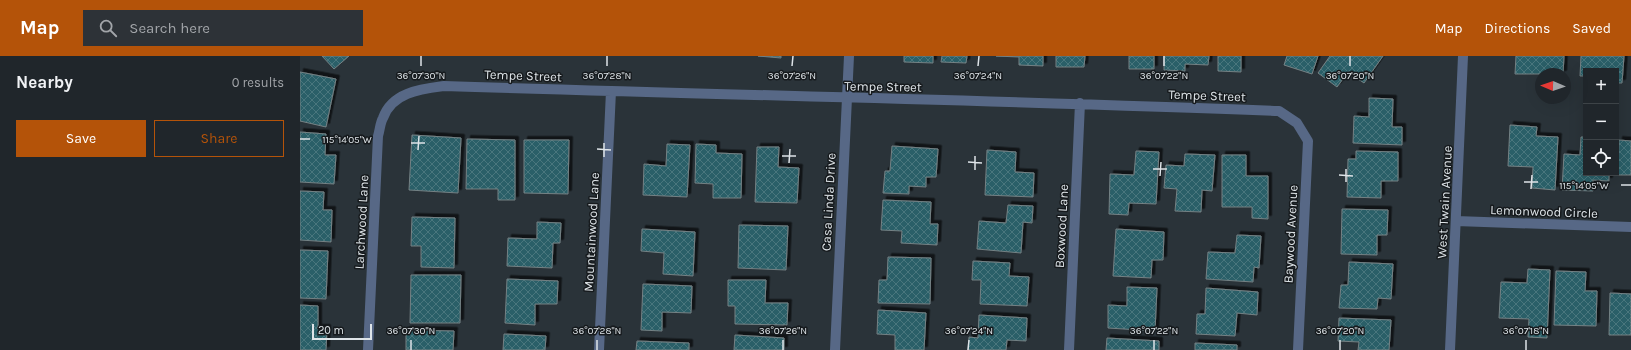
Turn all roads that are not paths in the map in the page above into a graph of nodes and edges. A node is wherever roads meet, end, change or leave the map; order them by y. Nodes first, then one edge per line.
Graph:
1 (849, 56) edge
2 (1464, 56) edge
3 (611, 91) junction
4 (846, 98) junction
5 (396, 100) joint
6 (1080, 103) junction
7 (1297, 123) joint
8 (1456, 221) junction
9 (1631, 227) edge
10 (368, 350) edge
11 (599, 350) edge
12 (835, 350) edge
13 (1069, 350) edge
14 (1298, 350) edge
15 (1450, 350) edge

1 - 4 street, Casa Linda Drive
2 - 8 street, West Twain Avenue
3 - 4 street, Tempe Street
3 - 5 street, Tempe Street
3 - 11 street, Mountainwood Lane
4 - 6 street, Tempe Street
4 - 12 street, Casa Linda Drive
5 - 10 street, Larchwood Lane
6 - 7 street, Tempe Street
6 - 13 street, Boxwood Lane
7 - 14 street, Baywood Avenue
8 - 9 street, Lemonwood Circle
8 - 15 street, West Twain Avenue

